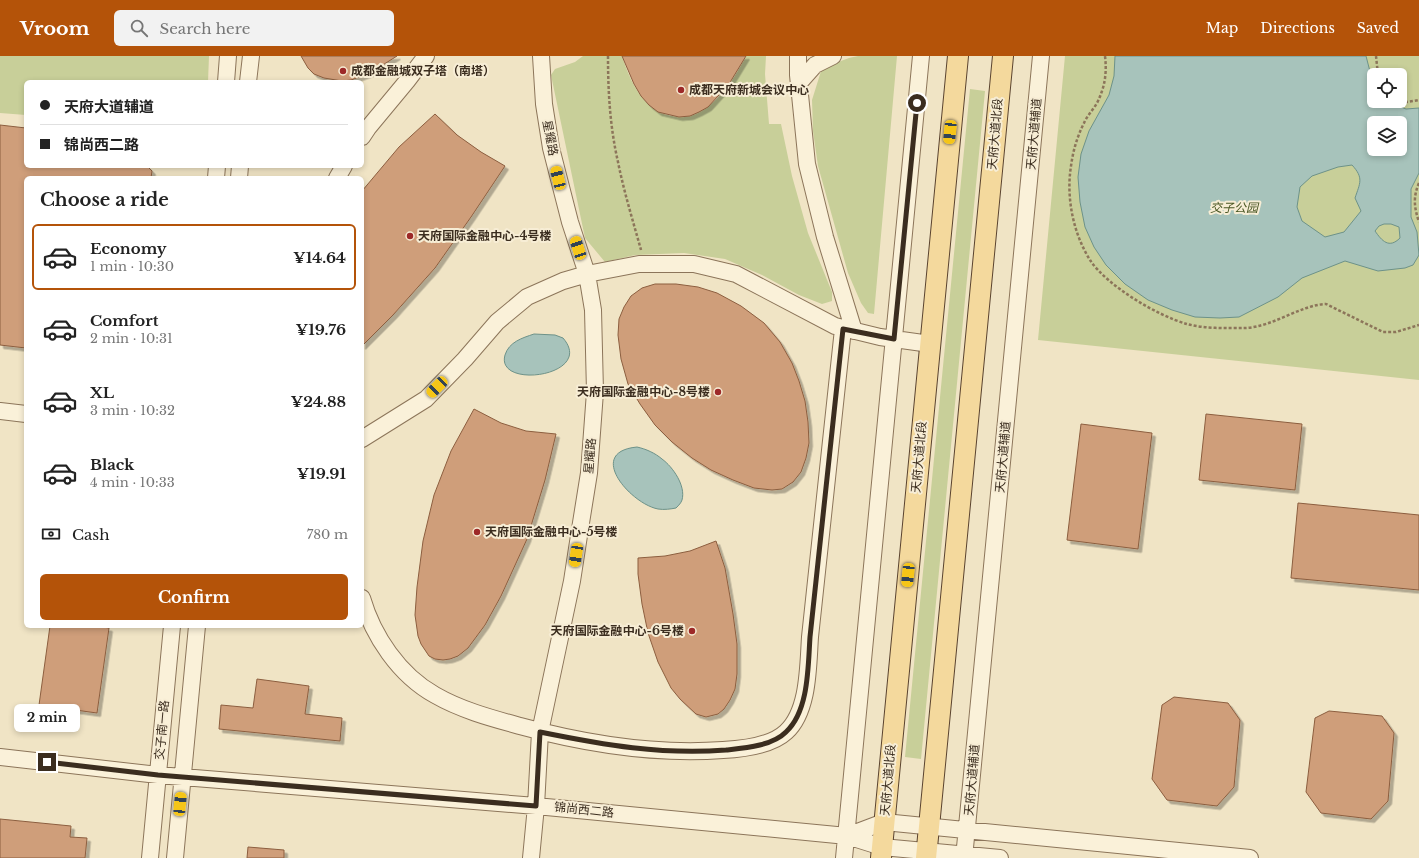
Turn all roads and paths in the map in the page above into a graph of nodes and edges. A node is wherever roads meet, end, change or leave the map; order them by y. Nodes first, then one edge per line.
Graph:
1 (228, 56) edge
2 (251, 56) edge
3 (426, 56) edge
4 (541, 56) edge
5 (608, 56) edge
6 (798, 56) edge
7 (833, 56) edge
8 (921, 56) edge
9 (958, 56) edge
10 (1003, 56) edge
11 (1041, 56) edge
12 (1105, 56) edge
13 (1376, 56) edge
14 (1377, 68) edge
15 (226, 80) edge
16 (248, 80) edge
17 (799, 83) junction
18 (1419, 100) edge
19 (1407, 102) edge
20 (364, 129) edge
21 (1419, 183) edge
22 (1419, 222) edge
23 (645, 264) junction
24 (587, 274) junction
25 (1419, 325) edge
26 (849, 330) junction
27 (894, 339) junction
28 (930, 344) junction
29 (0, 411) edge
30 (24, 414) edge
31 (364, 438) edge
32 (364, 603) edge
33 (172, 628) edge
34 (197, 628) edge
35 (540, 732) junction
36 (0, 757) edge
37 (158, 775) junction
38 (183, 777) junction
39 (536, 806) junction
40 (884, 822) junction
41 (929, 827) junction
42 (967, 830) junction
43 (847, 836) junction
44 (881, 852) edge
45 (926, 855) edge
46 (964, 856) edge
47 (150, 858) edge
48 (175, 858) edge
49 (531, 858) edge
50 (844, 858) edge
51 (1000, 858) edge
52 (1250, 858) edge

1 - 15 street
2 - 16 street
3 - 20 street
4 - 24 street, 星耀路
5 - 23 path
6 - 17 street
7 - 17 street
8 - 27 street
9 - 28 main road, 天府大道北段
10 - 41 main road, 天府大道北段
11 - 42 street, 天府大道辅道
12 - 25 path
13 - 14 path
17 - 26 street
18 - 19 path
21 - 22 path
23 - 24 street
23 - 26 street
24 - 31 street
24 - 35 street, 星耀路
26 - 27 street
26 - 35 street
27 - 28 street
27 - 43 street
28 - 40 main road, 天府大道北段
29 - 30 street
32 - 35 street
33 - 37 street, 交子南一路
34 - 38 street, 交子南一路
35 - 39 street, 星耀路
36 - 37 street, 锦尚西二路
37 - 38 street, 锦尚西二路
37 - 47 street, 交子南一路
38 - 39 street, 锦尚西二路
38 - 48 street, 交子南一路
39 - 43 street, 锦尚西二路
39 - 49 street, 星耀路
40 - 41 street
40 - 43 street
40 - 44 main road, 天府大道北段
41 - 42 street
41 - 45 main road, 天府大道北段
42 - 46 street, 天府大道辅道
42 - 52 street
43 - 44 street, 锦尚西二路
43 - 50 street
44 - 45 street, 锦尚西二路
45 - 46 street, 锦尚西二路
46 - 51 street, 锦尚西二路

